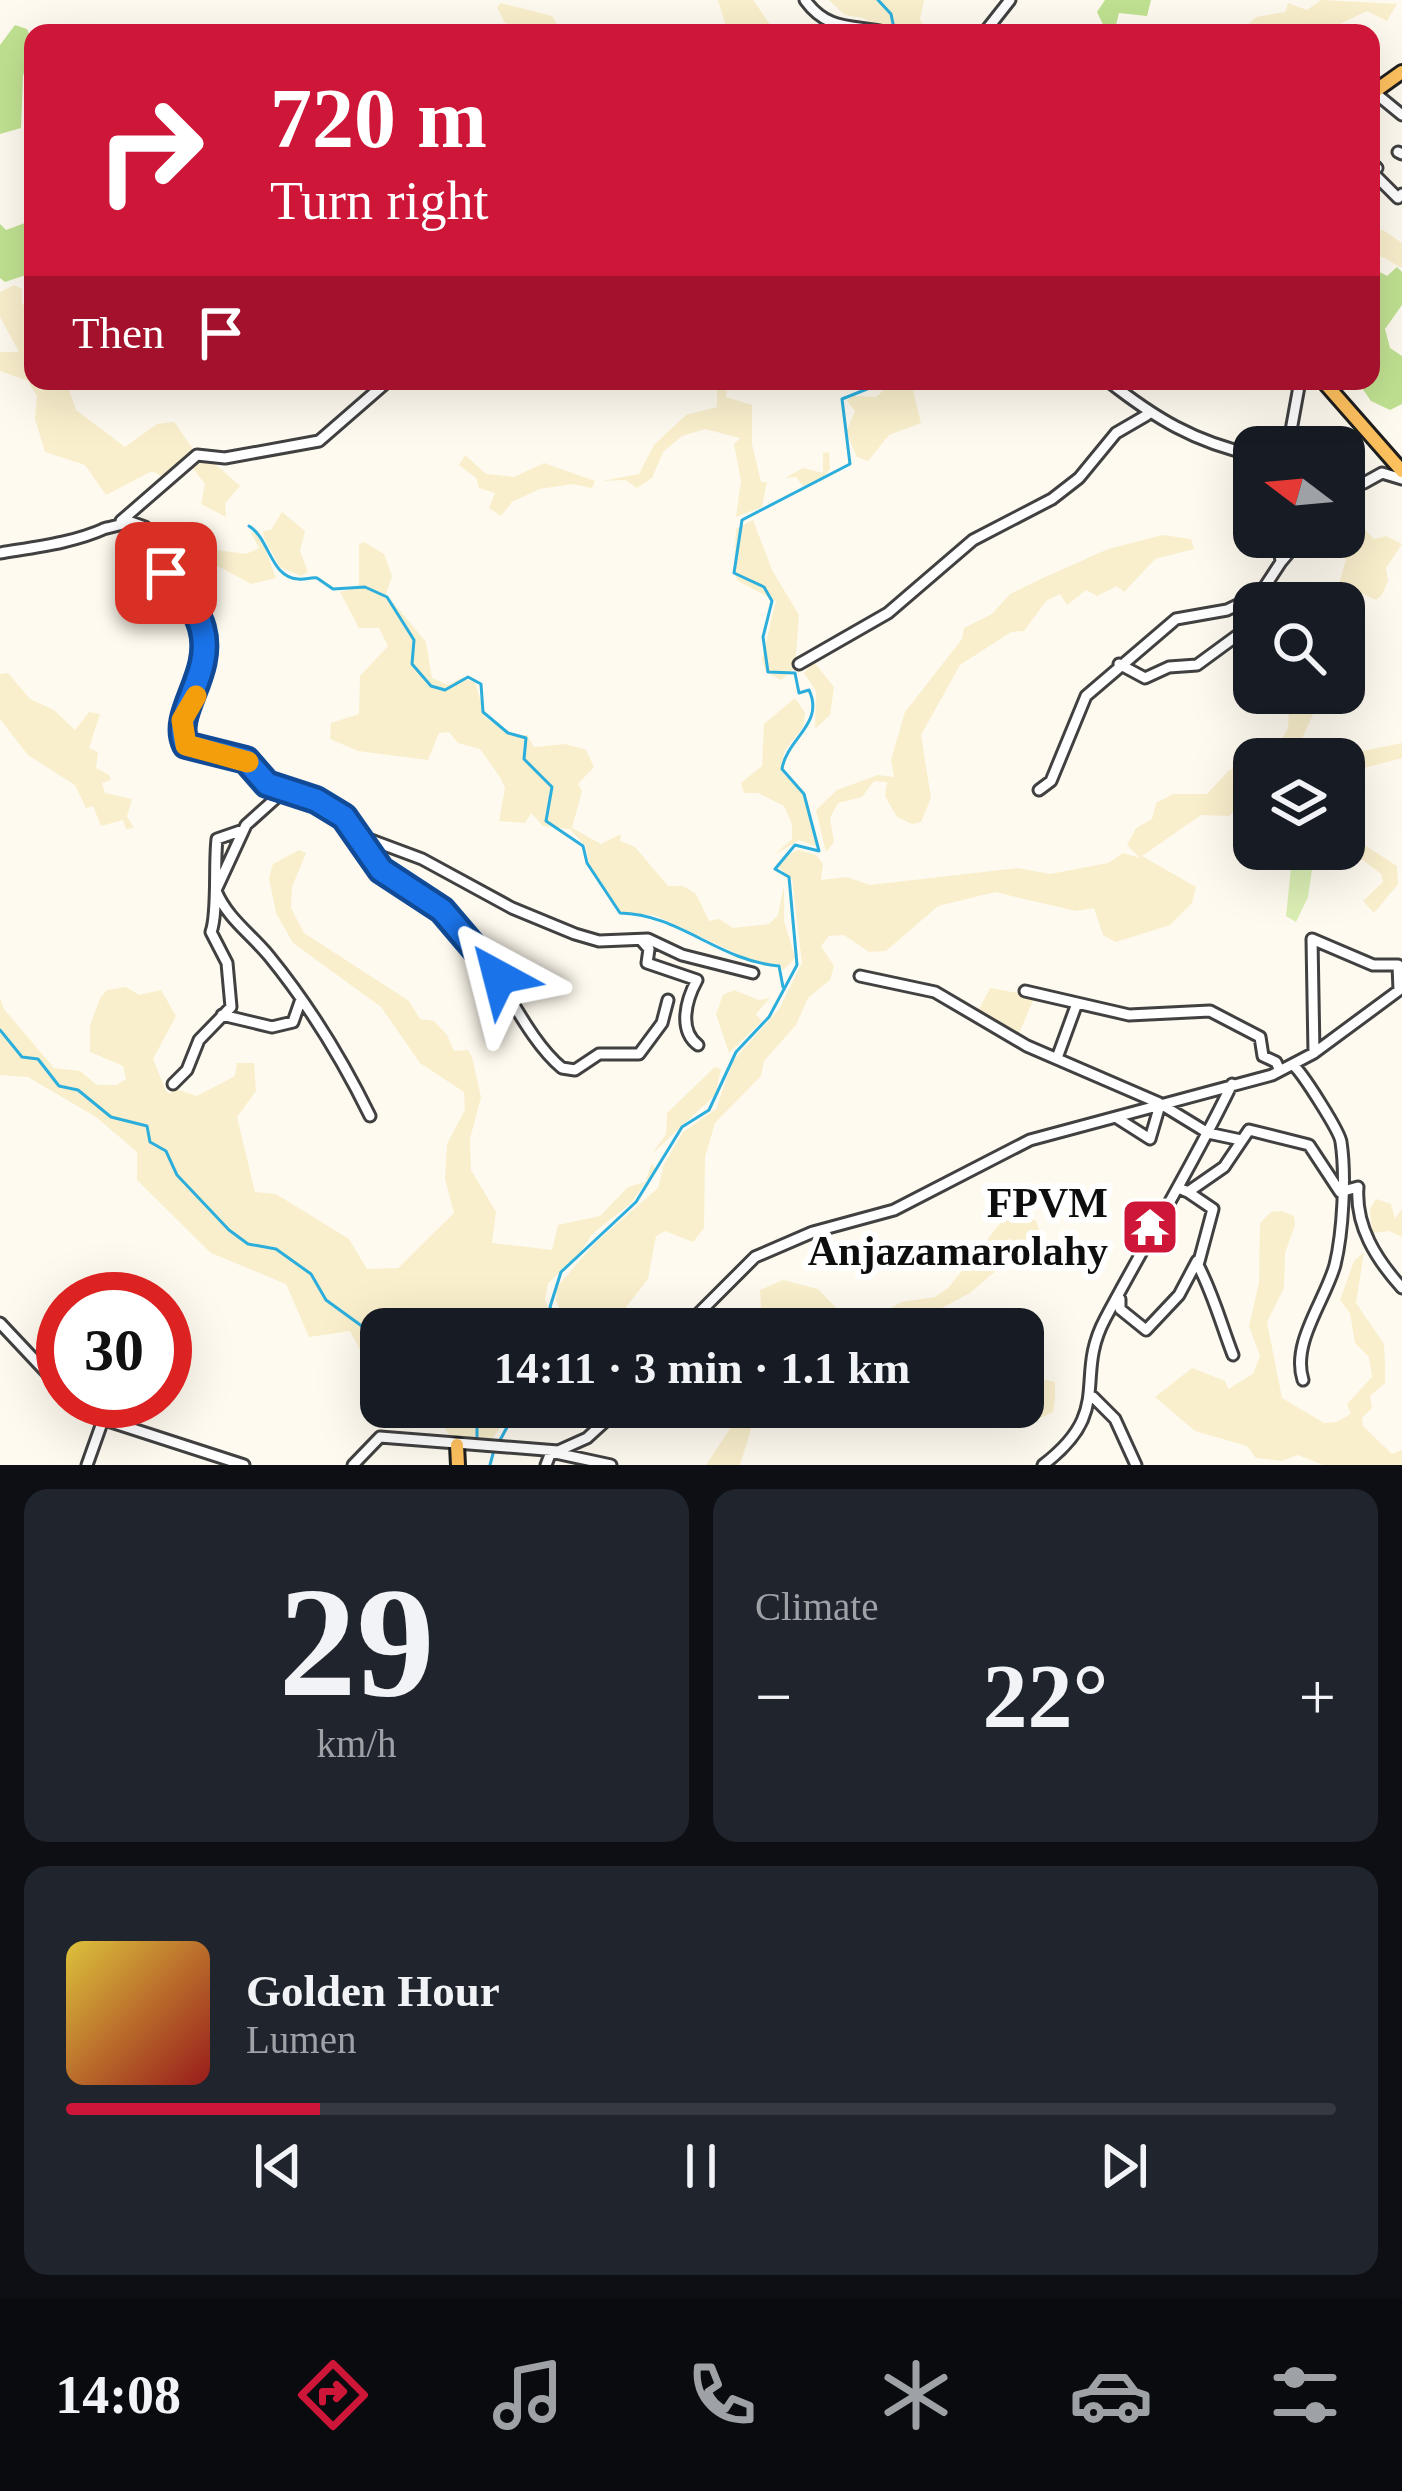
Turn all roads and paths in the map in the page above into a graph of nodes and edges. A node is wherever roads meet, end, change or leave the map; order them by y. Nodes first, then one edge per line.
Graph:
1 (805, 0) edge
2 (1010, 0) edge
3 (830, 24) edge
4 (991, 24) edge
5 (378, 390) edge
6 (1118, 390) edge
7 (1298, 390) edge
8 (1331, 390) edge
9 (1147, 415) junction
10 (1292, 426) edge
11 (1233, 448) edge
12 (1402, 475) edge
13 (1365, 482) edge
14 (103, 529) junction
15 (0, 553) edge
16 (1281, 558) edge
17 (1284, 558) edge
18 (1281, 562) junction
19 (1233, 639) edge
20 (799, 664) dead end
21 (1119, 664) junction
22 (271, 785) junction
23 (1040, 790) dead end
24 (295, 793) junction
25 (275, 799) junction
26 (348, 820) junction
27 (243, 830) junction
28 (215, 897) junction
29 (640, 939) junction
30 (753, 973) dead end
31 (860, 976) dead end
32 (1400, 989) edge
33 (1025, 991) dead end
34 (668, 1000) dead end
35 (300, 1002) junction
36 (1076, 1006) junction
37 (224, 1016) junction
38 (698, 1046) dead end
39 (1313, 1053) junction
40 (1057, 1058) junction
41 (1293, 1064) junction
42 (1280, 1070) junction
43 (173, 1084) dead end
44 (1232, 1084) junction
45 (1160, 1104) junction
46 (370, 1116) dead end
47 (1117, 1118) dead end
48 (1208, 1133) junction
49 (1241, 1140) junction
50 (1184, 1190) junction
51 (1340, 1192) junction
52 (1197, 1261) junction
53 (1402, 1288) edge
54 (1121, 1292) junction
55 (704, 1308) edge
56 (0, 1323) edge
57 (1233, 1355) dead end
58 (36, 1361) edge
59 (1303, 1380) dead end
60 (1093, 1396) junction
61 (100, 1428) edge
62 (128, 1428) edge
63 (598, 1428) edge
64 (460, 1446) junction
65 (551, 1452) junction
66 (86, 1465) edge
67 (244, 1465) edge
68 (353, 1465) edge
69 (460, 1465) edge
70 (546, 1465) edge
71 (611, 1465) edge
72 (1043, 1465) edge
73 (1136, 1465) edge

1 - 3 street
2 - 4 street
5 - 14 street
6 - 9 street
7 - 10 street
8 - 12 main road
9 - 11 street
9 - 20 street
12 - 13 street
14 - 15 street
14 - 22 street
16 - 18 street
17 - 18 street
18 - 21 street
19 - 21 street
21 - 23 street
22 - 24 street
22 - 25 street
24 - 25 street
24 - 26 street
25 - 27 street
26 - 29 street
26 - 34 street
27 - 28 street
27 - 28 street
28 - 35 street
28 - 37 street
29 - 30 street
29 - 38 street
31 - 40 street
32 - 39 street
32 - 39 street
33 - 36 street
35 - 37 street
35 - 46 street
36 - 40 street
36 - 42 street
37 - 43 street
39 - 41 street
40 - 45 street
41 - 42 street
41 - 51 street
42 - 44 street
44 - 45 street
44 - 48 street
45 - 47 street
45 - 48 street
45 - 55 street
48 - 49 street
48 - 50 street
49 - 50 street
49 - 51 street
50 - 52 street
50 - 54 street
51 - 53 street
51 - 59 street
52 - 54 street
52 - 57 street
54 - 60 street
56 - 58 street
60 - 72 street
60 - 73 street
61 - 66 street
62 - 67 street
63 - 65 street
64 - 65 street
64 - 68 street
64 - 69 main road
65 - 70 street
65 - 71 street

